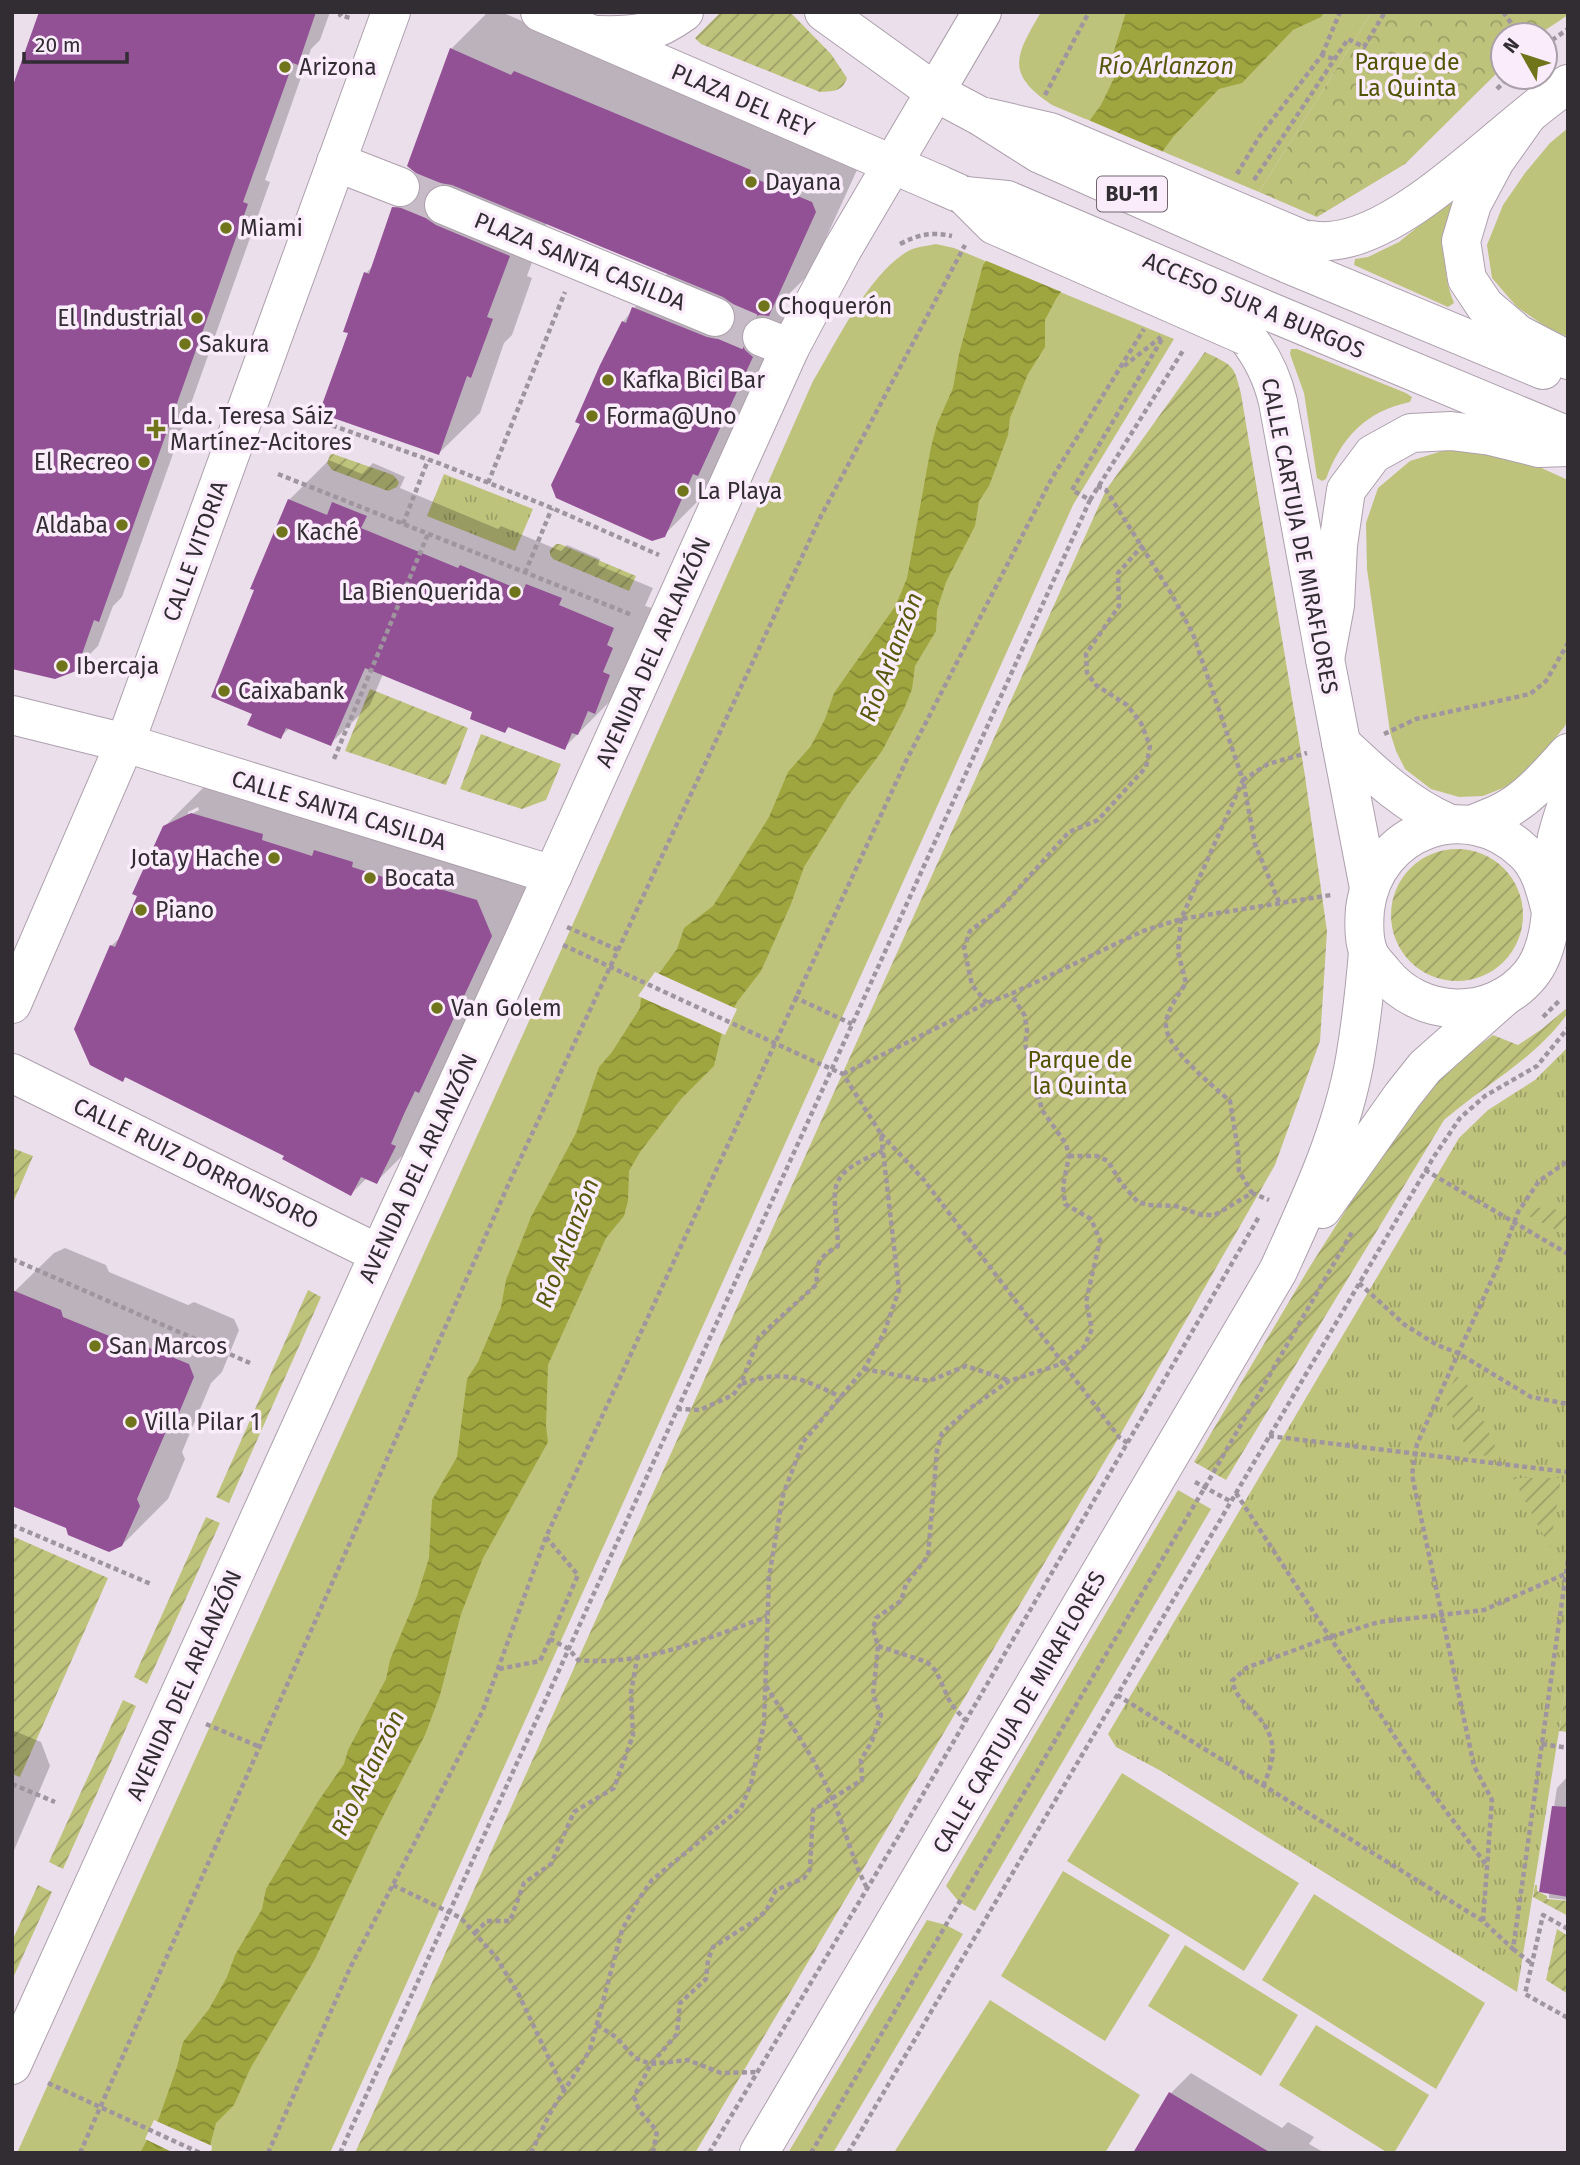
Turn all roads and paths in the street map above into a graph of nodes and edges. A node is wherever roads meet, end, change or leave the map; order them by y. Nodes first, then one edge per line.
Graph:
1 (391, 12) edge
2 (684, 12) edge
3 (824, 12) edge
4 (982, 12) edge
5 (1089, 12) edge
6 (1340, 12) edge
7 (1385, 12) edge
8 (562, 21) edge
9 (1322, 55) dead end
10 (1568, 84) edge
11 (935, 92) junction
12 (1043, 98) dead end
13 (1527, 116) junction
14 (336, 162) junction
15 (892, 165) junction
16 (400, 187) tunnel mouth
17 (1249, 188) dead end
18 (951, 190) joint
19 (444, 205) tunnel mouth
20 (971, 234) dead end
21 (1295, 252) junction
22 (578, 261) junction
23 (715, 317) tunnel mouth
24 (1253, 322) junction
25 (1188, 345) dead end
26 (1568, 360) edge
27 (1568, 380) edge
28 (300, 414) dead end
29 (1568, 436) edge
30 (1568, 447) edge
31 (428, 460) junction
32 (278, 474) dead end
33 (488, 483) junction
34 (1097, 486) junction
35 (1090, 500) junction
36 (552, 508) junction
37 (402, 524) junction
38 (428, 534) junction
39 (1143, 545) junction
40 (667, 558) dead end
41 (525, 573) junction
42 (639, 618) dead end
43 (1568, 643) edge
44 (1325, 659) junction
45 (12, 715) edge
46 (1380, 735) dead end
47 (125, 743) junction
48 (1326, 747) junction
49 (1568, 752) edge
50 (334, 760) dead end
51 (1243, 780) junction
52 (1568, 801) edge
53 (1459, 824) junction
54 (553, 875) junction
55 (1331, 883) dead end
56 (1369, 888) junction
57 (1331, 895) junction
58 (1279, 902) junction
59 (1332, 907) dead end
60 (1550, 908) junction
61 (1181, 919) junction
62 (559, 924) dead end
63 (563, 945) dead end
64 (618, 950) junction
65 (1368, 953) junction
66 (1011, 994) junction
67 (794, 997) junction
68 (1504, 997) junction
69 (1563, 997) dead end
70 (986, 1003) junction
71 (12, 1004) edge
72 (852, 1024) junction
73 (1533, 1024) dead end
74 (1568, 1028) edge
75 (831, 1069) junction
76 (12, 1073) edge
77 (843, 1074) junction
78 (881, 1134) junction
79 (883, 1151) junction
80 (1069, 1156) junction
81 (1568, 1161) edge
82 (1425, 1170) junction
83 (1275, 1190) dead end
84 (1252, 1193) junction
85 (1269, 1200) junction
86 (1514, 1222) junction
87 (1357, 1225) dead end
88 (379, 1254) junction
89 (1568, 1254) edge
90 (12, 1259) edge
91 (1278, 1271) junction
92 (1359, 1283) junction
93 (1458, 1353) junction
94 (250, 1363) dead end
95 (1064, 1363) junction
96 (864, 1369) junction
97 (1009, 1381) junction
98 (741, 1384) junction
99 (841, 1397) junction
100 (1568, 1404) edge
101 (677, 1409) junction
102 (1269, 1436) junction
103 (1129, 1444) junction
104 (1138, 1449) dead end
105 (1415, 1454) junction
106 (1568, 1472) edge
107 (1185, 1476) dead end
108 (1205, 1488) junction
109 (1236, 1493) junction
110 (1230, 1502) junction
111 (12, 1525) edge
112 (546, 1537) junction
113 (1568, 1559) edge
114 (1566, 1574) junction
115 (151, 1584) dead end
116 (1442, 1613) junction
117 (767, 1617) junction
118 (1329, 1637) junction
119 (550, 1639) junction
120 (878, 1646) junction
121 (569, 1649) junction
122 (637, 1658) junction
123 (498, 1669) junction
124 (765, 1686) junction
125 (1117, 1695) junction
126 (201, 1721) dead end
127 (966, 1721) junction
128 (1542, 1744) junction
129 (260, 1747) junction
130 (1568, 1748) edge
131 (12, 1784) edge
132 (1262, 1786) junction
133 (832, 1798) junction
134 (55, 1802) dead end
135 (1488, 1866) junction
136 (393, 1885) junction
137 (867, 1888) junction
138 (449, 1912) junction
139 (1483, 1921) junction
140 (1568, 1929) edge
141 (475, 1933) junction
142 (1513, 1949) junction
143 (1531, 1963) junction
144 (1568, 2018) edge
145 (597, 2025) junction
146 (12, 2064) edge
147 (651, 2064) junction
148 (757, 2072) junction
149 (48, 2083) dead end
150 (564, 2090) junction
151 (80, 2153) edge
152 (200, 2153) edge
153 (268, 2153) edge
154 (340, 2153) edge
155 (531, 2153) edge
156 (653, 2153) edge
157 (709, 2153) edge
158 (759, 2153) edge
159 (811, 2153) edge
160 (848, 2153) edge

1 - 14 main road, CALLE VITORIA
2 - 8 main road, PLAZA DEL REY
3 - 11 main road
4 - 11 main road
5 - 12 path
6 - 9 path
7 - 17 path
8 - 15 main road, PLAZA DEL REY
10 - 13 main road
11 - 15 main road
11 - 21 main road, BU-11, bridge
13 - 21 main road
13 - 26 main road
14 - 16 main road
14 - 47 main road, CALLE VITORIA
15 - 18 main road, PLAZA DEL REY
15 - 54 main road, AVENIDA DEL ARLANZÓN
18 - 24 main road, ACCESO SUR A BURGOS, bridge
19 - 22 main road, PLAZA SANTA CASILDA
20 - 64 path
21 - 27 main road, BU-11
22 - 23 main road, PLAZA SANTA CASILDA
22 - 33 path
24 - 29 main road, ACCESO SUR A BURGOS
24 - 44 main road, CALLE CARTUJA DE MIRAFLORES
25 - 34 path
28 - 31 path
30 - 44 main road
31 - 33 path
31 - 37 path
32 - 37 path
33 - 36 path
34 - 35 path
34 - 39 path
35 - 67 path
35 - 72 path
36 - 40 path
36 - 41 path
37 - 38 path
38 - 41 path
38 - 50 path
39 - 51 path
39 - 70 path
41 - 42 path
43 - 46 path
44 - 48 main road, CALLE CARTUJA DE MIRAFLORES
45 - 47 main road, CALLE SANTA CASILDA
47 - 54 main road, CALLE SANTA CASILDA
47 - 71 main road, CALLE VITORIA
48 - 51 path
48 - 53 main road
48 - 56 main road, CALLE CARTUJA DE MIRAFLORES
49 - 53 main road
51 - 58 path
51 - 61 path
52 - 60 main road
53 - 56 main road
53 - 60 main road
54 - 88 main road, AVENIDA DEL ARLANZÓN
55 - 57 path
56 - 65 main road
57 - 58 path
57 - 59 path
58 - 61 path
60 - 68 main road
61 - 66 path
61 - 84 path
62 - 64 path
63 - 75 path, bridge
64 - 129 path
65 - 68 main road
65 - 91 main road, CALLE CARTUJA DE MIRAFLORES
66 - 70 path
66 - 80 path
67 - 72 path
67 - 112 path
68 - 91 main road, CALLE CARTUJA DE MIRAFLORES
69 - 73 path
70 - 77 path
72 - 75 path
74 - 82 path
75 - 77 path
75 - 101 path
76 - 88 main road, CALLE RUIZ DORRONSORO
77 - 78 path
78 - 79 path
78 - 95 path
79 - 96 path
79 - 98 path
80 - 84 path
80 - 95 path
81 - 86 path
82 - 86 path
82 - 92 path
83 - 85 path
84 - 85 path
85 - 103 path
86 - 89 path
86 - 93 path
87 - 108 path
88 - 146 main road, AVENIDA DEL ARLANZÓN
90 - 94 path
91 - 158 main road, CALLE CARTUJA DE MIRAFLORES
92 - 93 path
92 - 102 path
93 - 100 path
93 - 105 path
95 - 97 path
95 - 103 path
96 - 97 path
96 - 99 path
97 - 120 path
98 - 99 path
98 - 101 path
99 - 117 path
101 - 121 path
102 - 105 path
102 - 109 path
103 - 104 path
103 - 127 path
105 - 106 path
105 - 116 path
107 - 108 path
108 - 110 path
108 - 159 path
109 - 110 path
109 - 118 path
110 - 125 path
111 - 115 path
112 - 119 path
112 - 123 path
113 - 114 path
114 - 116 path
114 - 128 path
116 - 118 path
116 - 135 path
117 - 122 path
117 - 124 path
118 - 132 path
118 - 135 path
119 - 121 path
119 - 123 path
120 - 127 path
120 - 133 path
121 - 122 path
121 - 138 path
122 - 141 path
123 - 136 path
124 - 133 path
124 - 145 path
125 - 132 path
125 - 160 path
126 - 129 path
127 - 137 path
128 - 130 path
128 - 142 path
129 - 151 path
131 - 134 path
132 - 139 path
133 - 137 path
133 - 147 path
135 - 139 path
136 - 138 path
136 - 153 path
137 - 148 path
138 - 141 path
138 - 154 path
139 - 142 path
140 - 143 path
141 - 150 path
142 - 143 path
143 - 144 path
145 - 147 path
145 - 150 path
147 - 148 path
147 - 156 path
148 - 157 path
149 - 152 path, bridge
150 - 155 path

